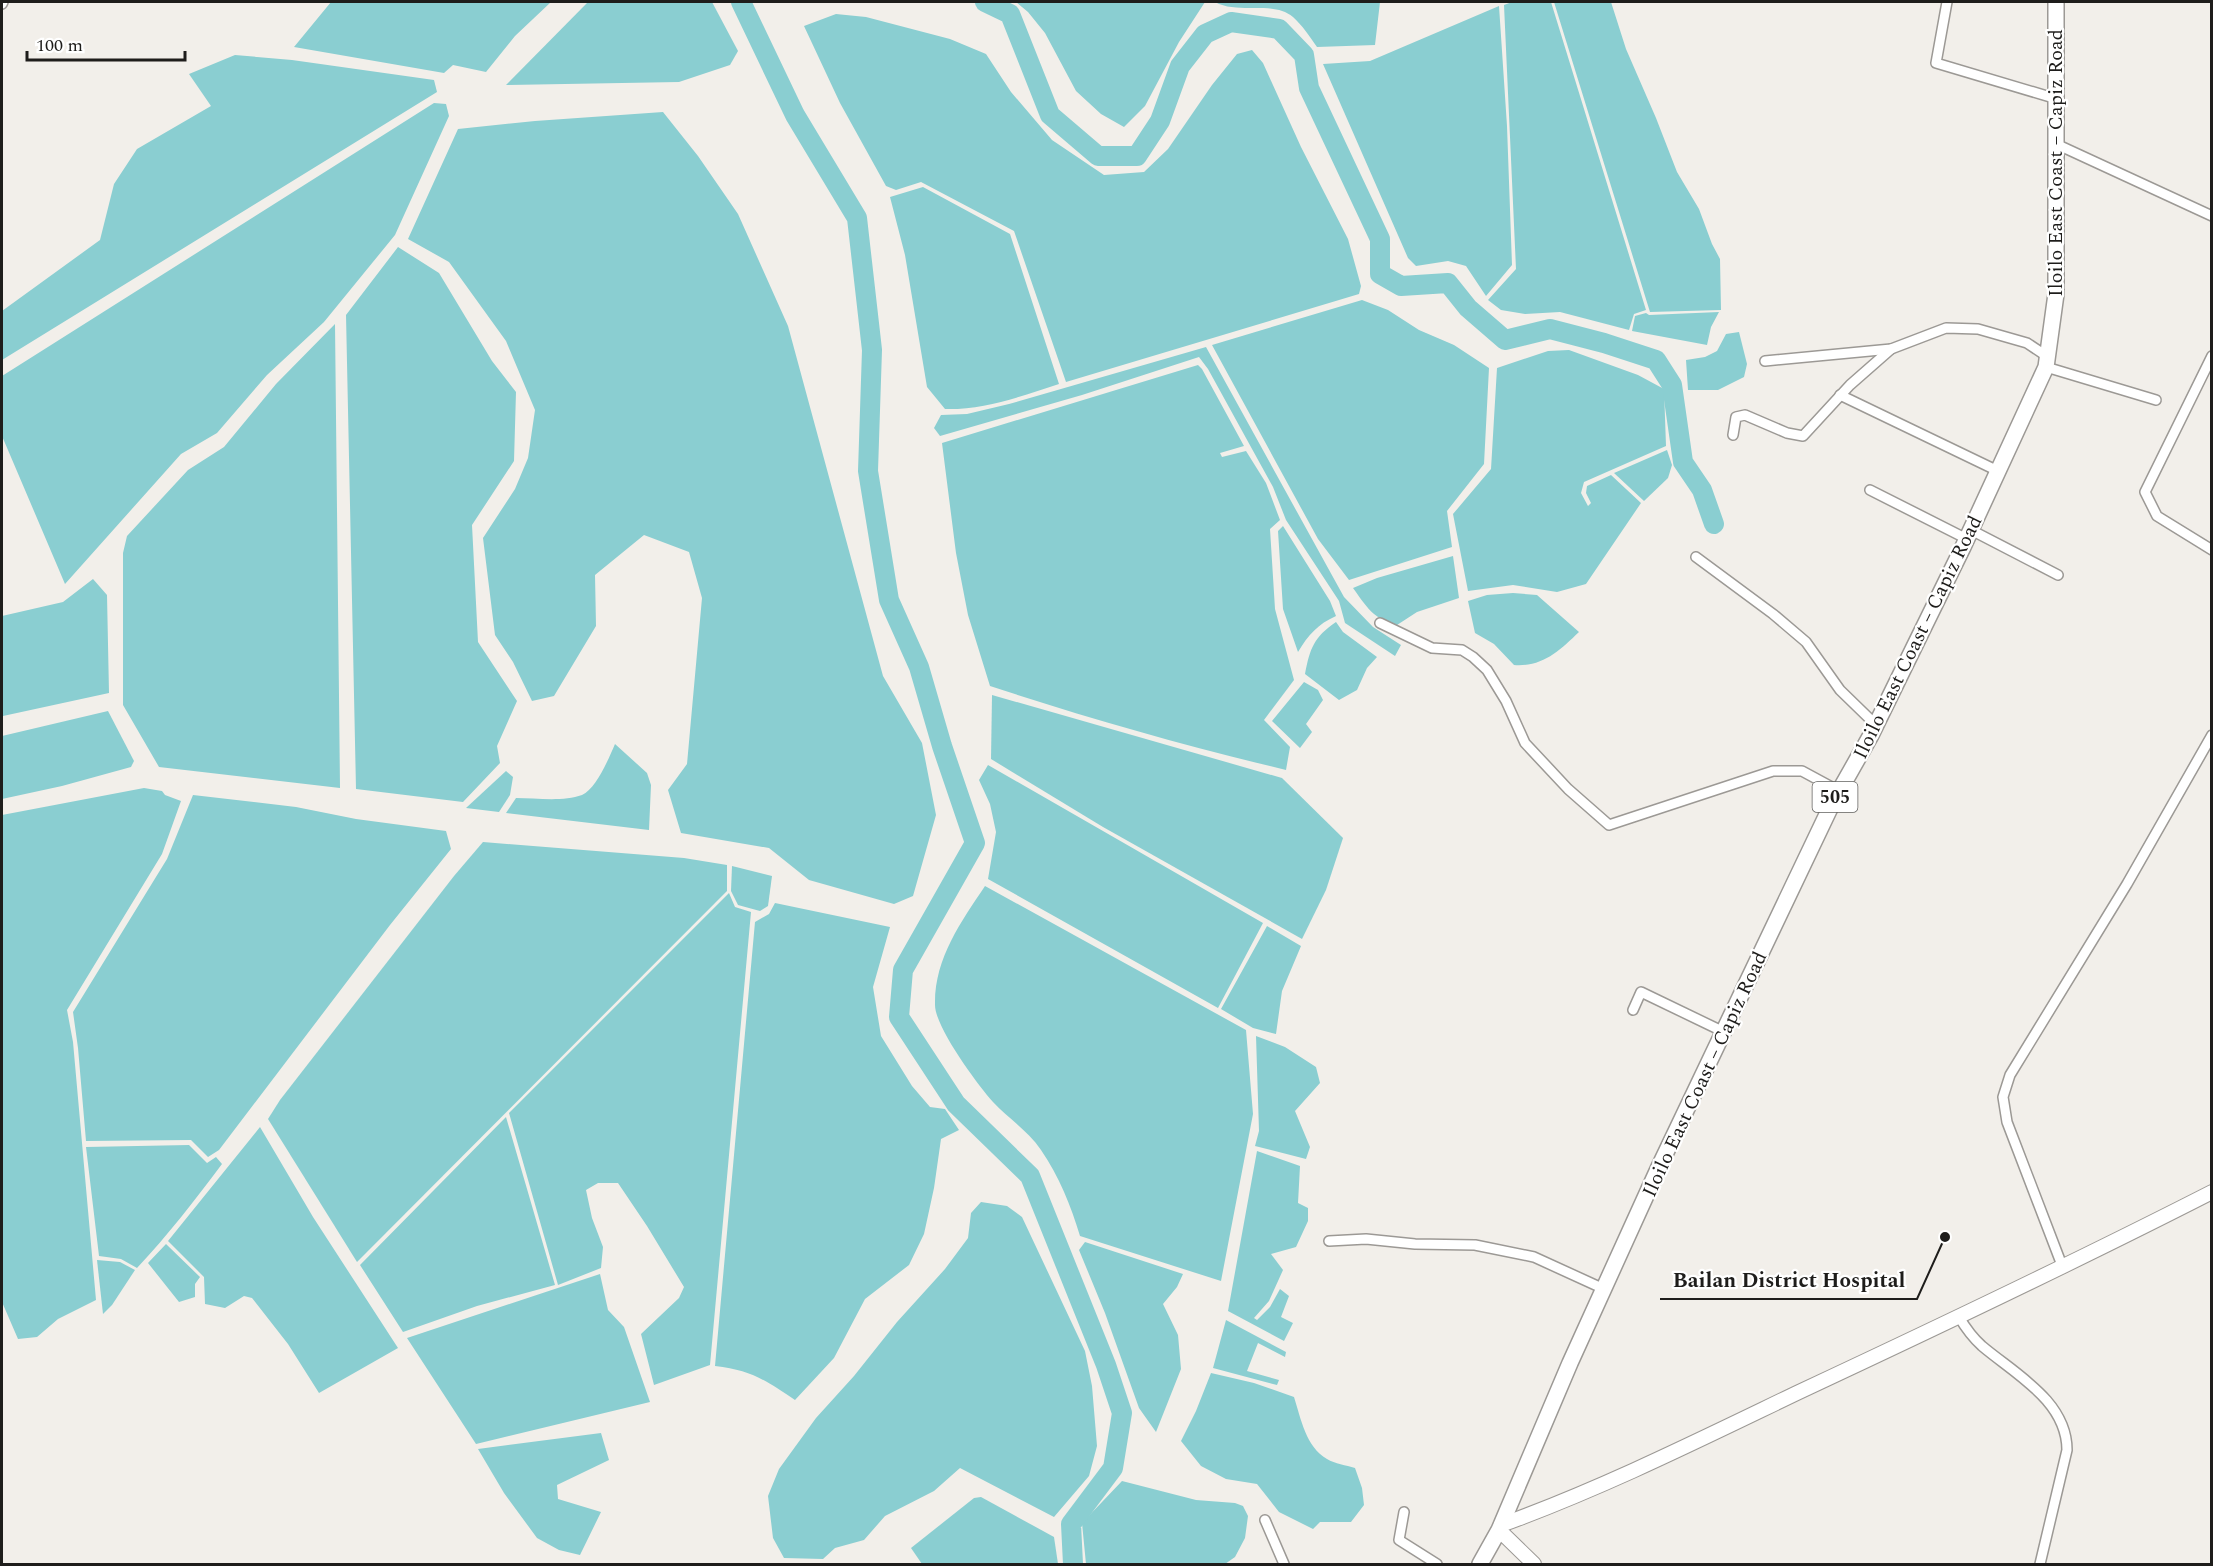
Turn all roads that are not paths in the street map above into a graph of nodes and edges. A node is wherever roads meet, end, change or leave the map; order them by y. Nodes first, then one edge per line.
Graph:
1 (1947, 2) edge
2 (2056, 2) edge
3 (2057, 99) junction
4 (2056, 144) junction
5 (2211, 216) edge
6 (1892, 349) junction
7 (2211, 357) edge
8 (1765, 361) dead end
9 (2047, 362) junction
10 (1840, 394) junction
11 (2156, 400) dead end
12 (1733, 435) dead end
13 (1998, 471) junction
14 (1870, 490) dead end
15 (1969, 535) junction
16 (2211, 550) edge
17 (1696, 557) dead end
18 (2058, 575) dead end
19 (1380, 623) dead end
20 (1876, 725) junction
21 (2211, 735) edge
22 (1839, 791) junction
23 (1633, 1010) dead end
24 (1724, 1032) junction
25 (2211, 1192) edge
26 (1329, 1240) dead end
27 (2063, 1268) junction
28 (1604, 1289) junction
29 (1959, 1317) junction
30 (1404, 1512) dead end
31 (1265, 1520) dead end
32 (1500, 1528) junction
33 (1284, 1564) edge
34 (1437, 1564) edge
35 (1480, 1564) edge
36 (1534, 1564) edge
37 (2040, 1564) edge

1 - 3 street
2 - 3 main road, Iloilo East Coast – Capiz Road / 505
3 - 4 main road, Iloilo East Coast – Capiz Road / 505
4 - 5 street
4 - 9 main road, Iloilo East Coast – Capiz Road / 505
6 - 8 street
6 - 9 street
6 - 10 street
7 - 16 street
9 - 11 street
9 - 13 main road, Iloilo East Coast – Capiz Road / 505
10 - 12 street
10 - 13 street
13 - 15 main road, Iloilo East Coast – Capiz Road / 505
14 - 15 street
15 - 18 street
15 - 20 main road, Iloilo East Coast – Capiz Road / 505
17 - 20 street
19 - 22 street
20 - 22 main road, Iloilo East Coast – Capiz Road / 505
21 - 27 street
22 - 24 main road, Iloilo East Coast – Capiz Road / 505
23 - 24 street
24 - 28 main road, Iloilo East Coast – Capiz Road / 505
25 - 27 main road
26 - 28 street
27 - 29 main road
28 - 32 main road, Iloilo East Coast – Capiz Road / 505
29 - 32 main road
29 - 37 street
30 - 34 street
31 - 33 street
32 - 35 main road, Iloilo East Coast – Capiz Road / 505
32 - 36 main road

